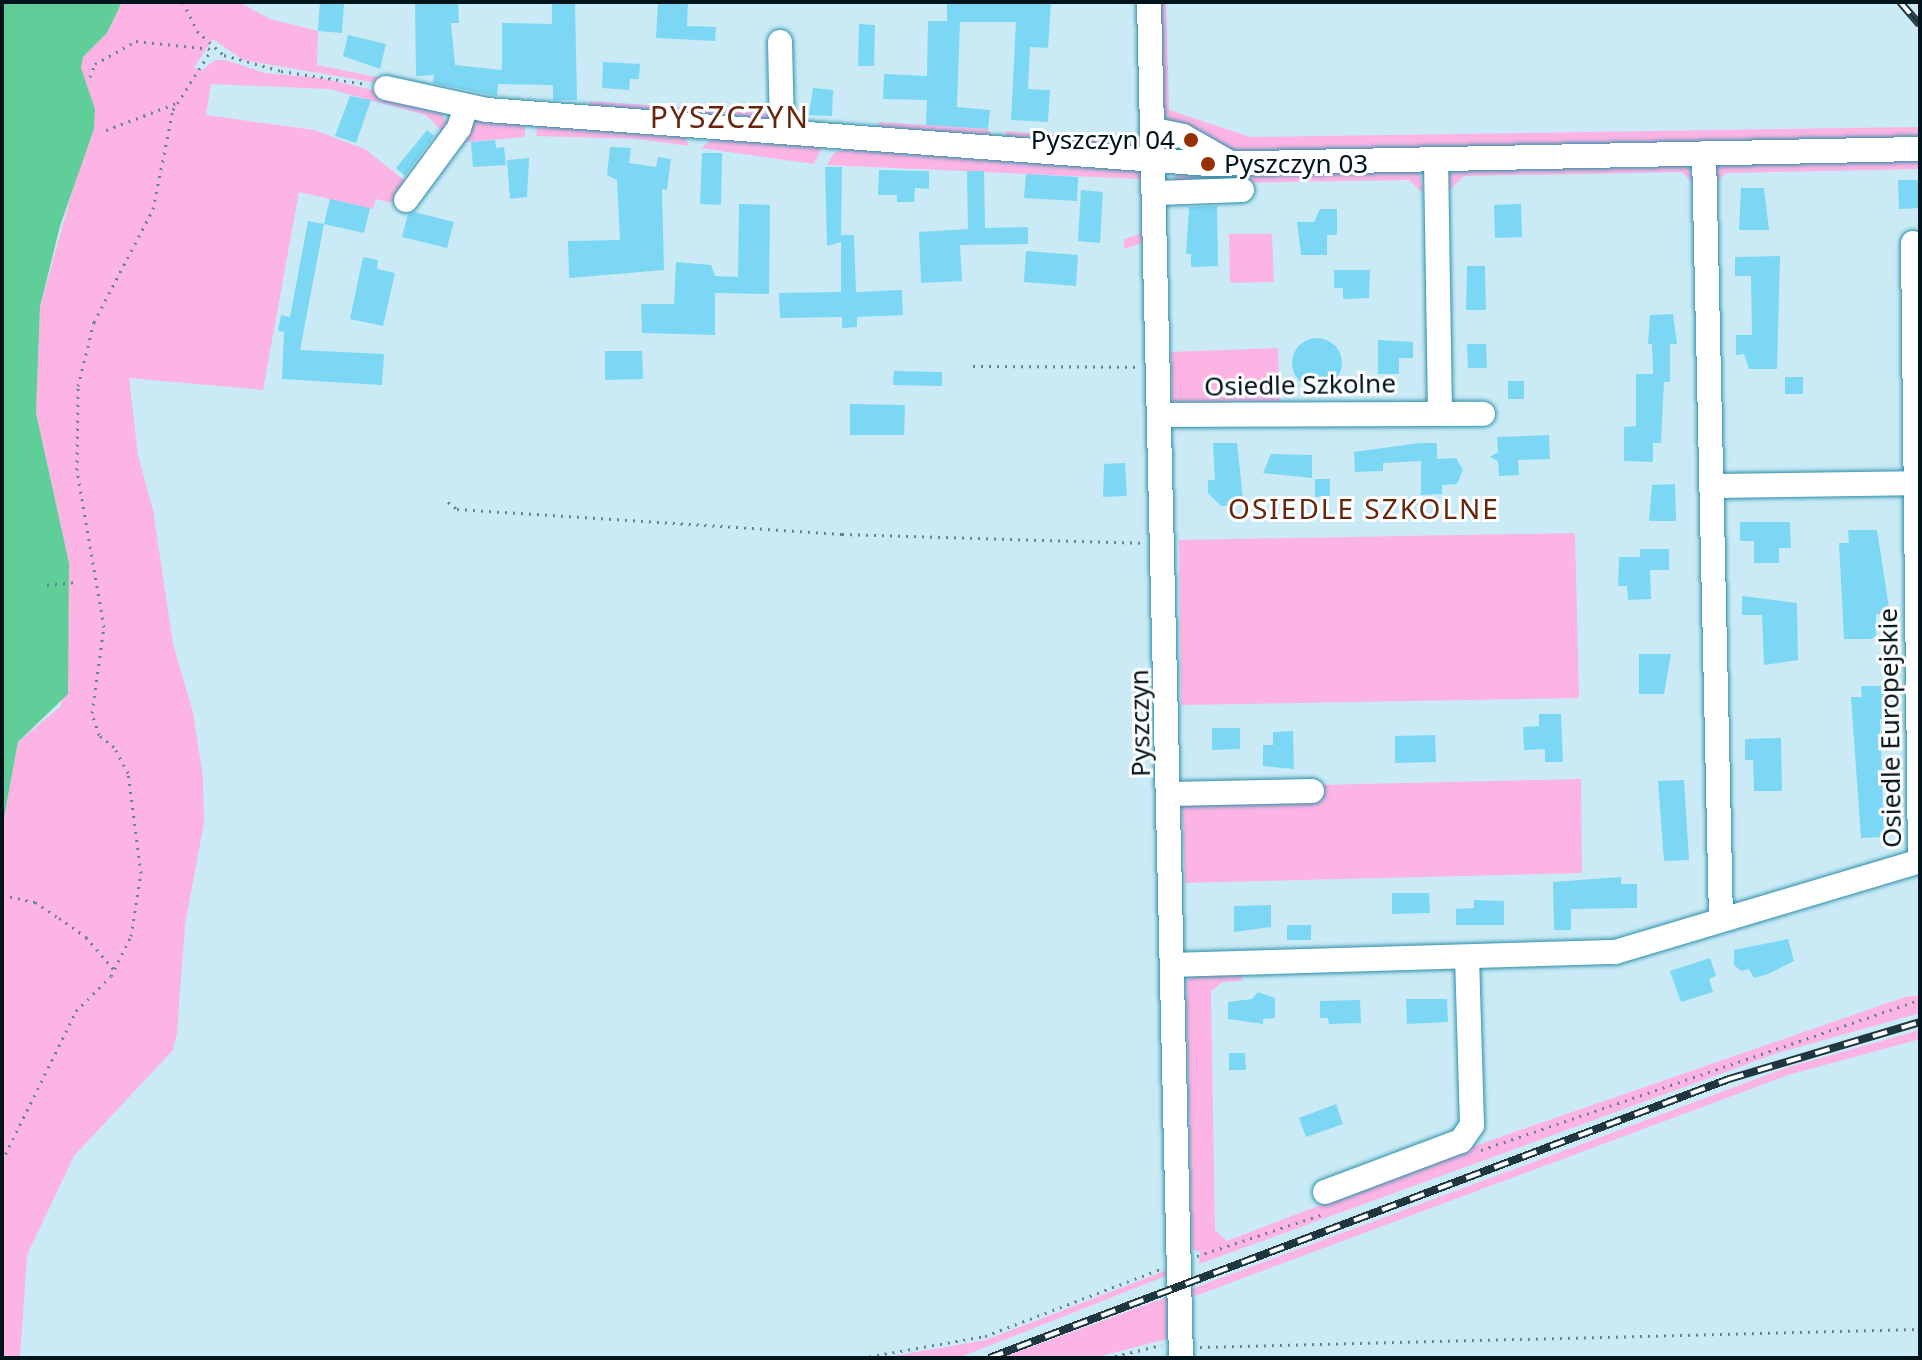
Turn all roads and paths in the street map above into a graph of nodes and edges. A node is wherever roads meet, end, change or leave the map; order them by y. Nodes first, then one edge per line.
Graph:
1 (183, 2) edge
2 (1149, 2) edge
3 (780, 42) dead end
4 (212, 49) junction
5 (90, 77) dead end
6 (386, 88) joint
7 (177, 103) junction
8 (466, 106) junction
9 (106, 130) dead end
10 (1155, 130) junction
11 (782, 132) junction
12 (1920, 149) edge
13 (1704, 153) junction
14 (1156, 159) junction
15 (1436, 159) junction
16 (1231, 163) junction
17 (1242, 190) dead end
18 (1157, 193) junction
19 (406, 200) dead end
20 (1913, 243) dead end
21 (973, 366) dead end
22 (1160, 367) junction
23 (1440, 411) junction
24 (1483, 414) dead end
25 (1160, 415) junction
26 (1916, 483) junction
27 (1712, 486) junction
28 (448, 502) dead end
29 (1164, 543) junction
30 (76, 582) dead end
31 (47, 585) dead end
32 (1312, 791) dead end
33 (1169, 794) junction
34 (2, 895) edge
35 (1721, 919) junction
36 (1467, 957) junction
37 (1173, 965) junction
38 (114, 970) junction
39 (1920, 1000) edge
40 (1474, 1154) dead end
41 (2, 1161) edge
42 (1332, 1200) joint
43 (1179, 1254) junction
44 (1920, 1329) edge
45 (1181, 1351) edge
46 (861, 1358) edge
47 (1107, 1358) edge

1 - 4 path
2 - 10 street, Pyszczyn
3 - 11 street
4 - 5 path
4 - 6 path
4 - 7 path
6 - 8 street
7 - 9 path
7 - 38 path
8 - 11 street
8 - 19 street
10 - 14 street, Pyszczyn
10 - 16 street
11 - 14 street
12 - 13 street
13 - 15 street
13 - 27 street
14 - 16 street
14 - 18 street, Pyszczyn
15 - 16 street
15 - 23 street
17 - 18 street
18 - 22 street, Pyszczyn
20 - 26 street, Osiedle Europejskie
21 - 22 path
22 - 25 street, Pyszczyn
23 - 24 street, Osiedle Szkolne
23 - 25 street, Osiedle Szkolne
25 - 29 street, Pyszczyn
26 - 27 street
26 - 35 street, Osiedle Europejskie
27 - 35 street
28 - 29 path
29 - 33 street, Pyszczyn
30 - 31 path
32 - 33 street
33 - 37 street, Pyszczyn
34 - 38 path
35 - 36 street, Osiedle Europejskie
36 - 37 street, Osiedle Europejskie
36 - 42 street
37 - 43 street, Pyszczyn
38 - 41 path
39 - 40 path
42 - 43 path
43 - 45 street, Pyszczyn
43 - 46 path
44 - 45 path
45 - 47 path

